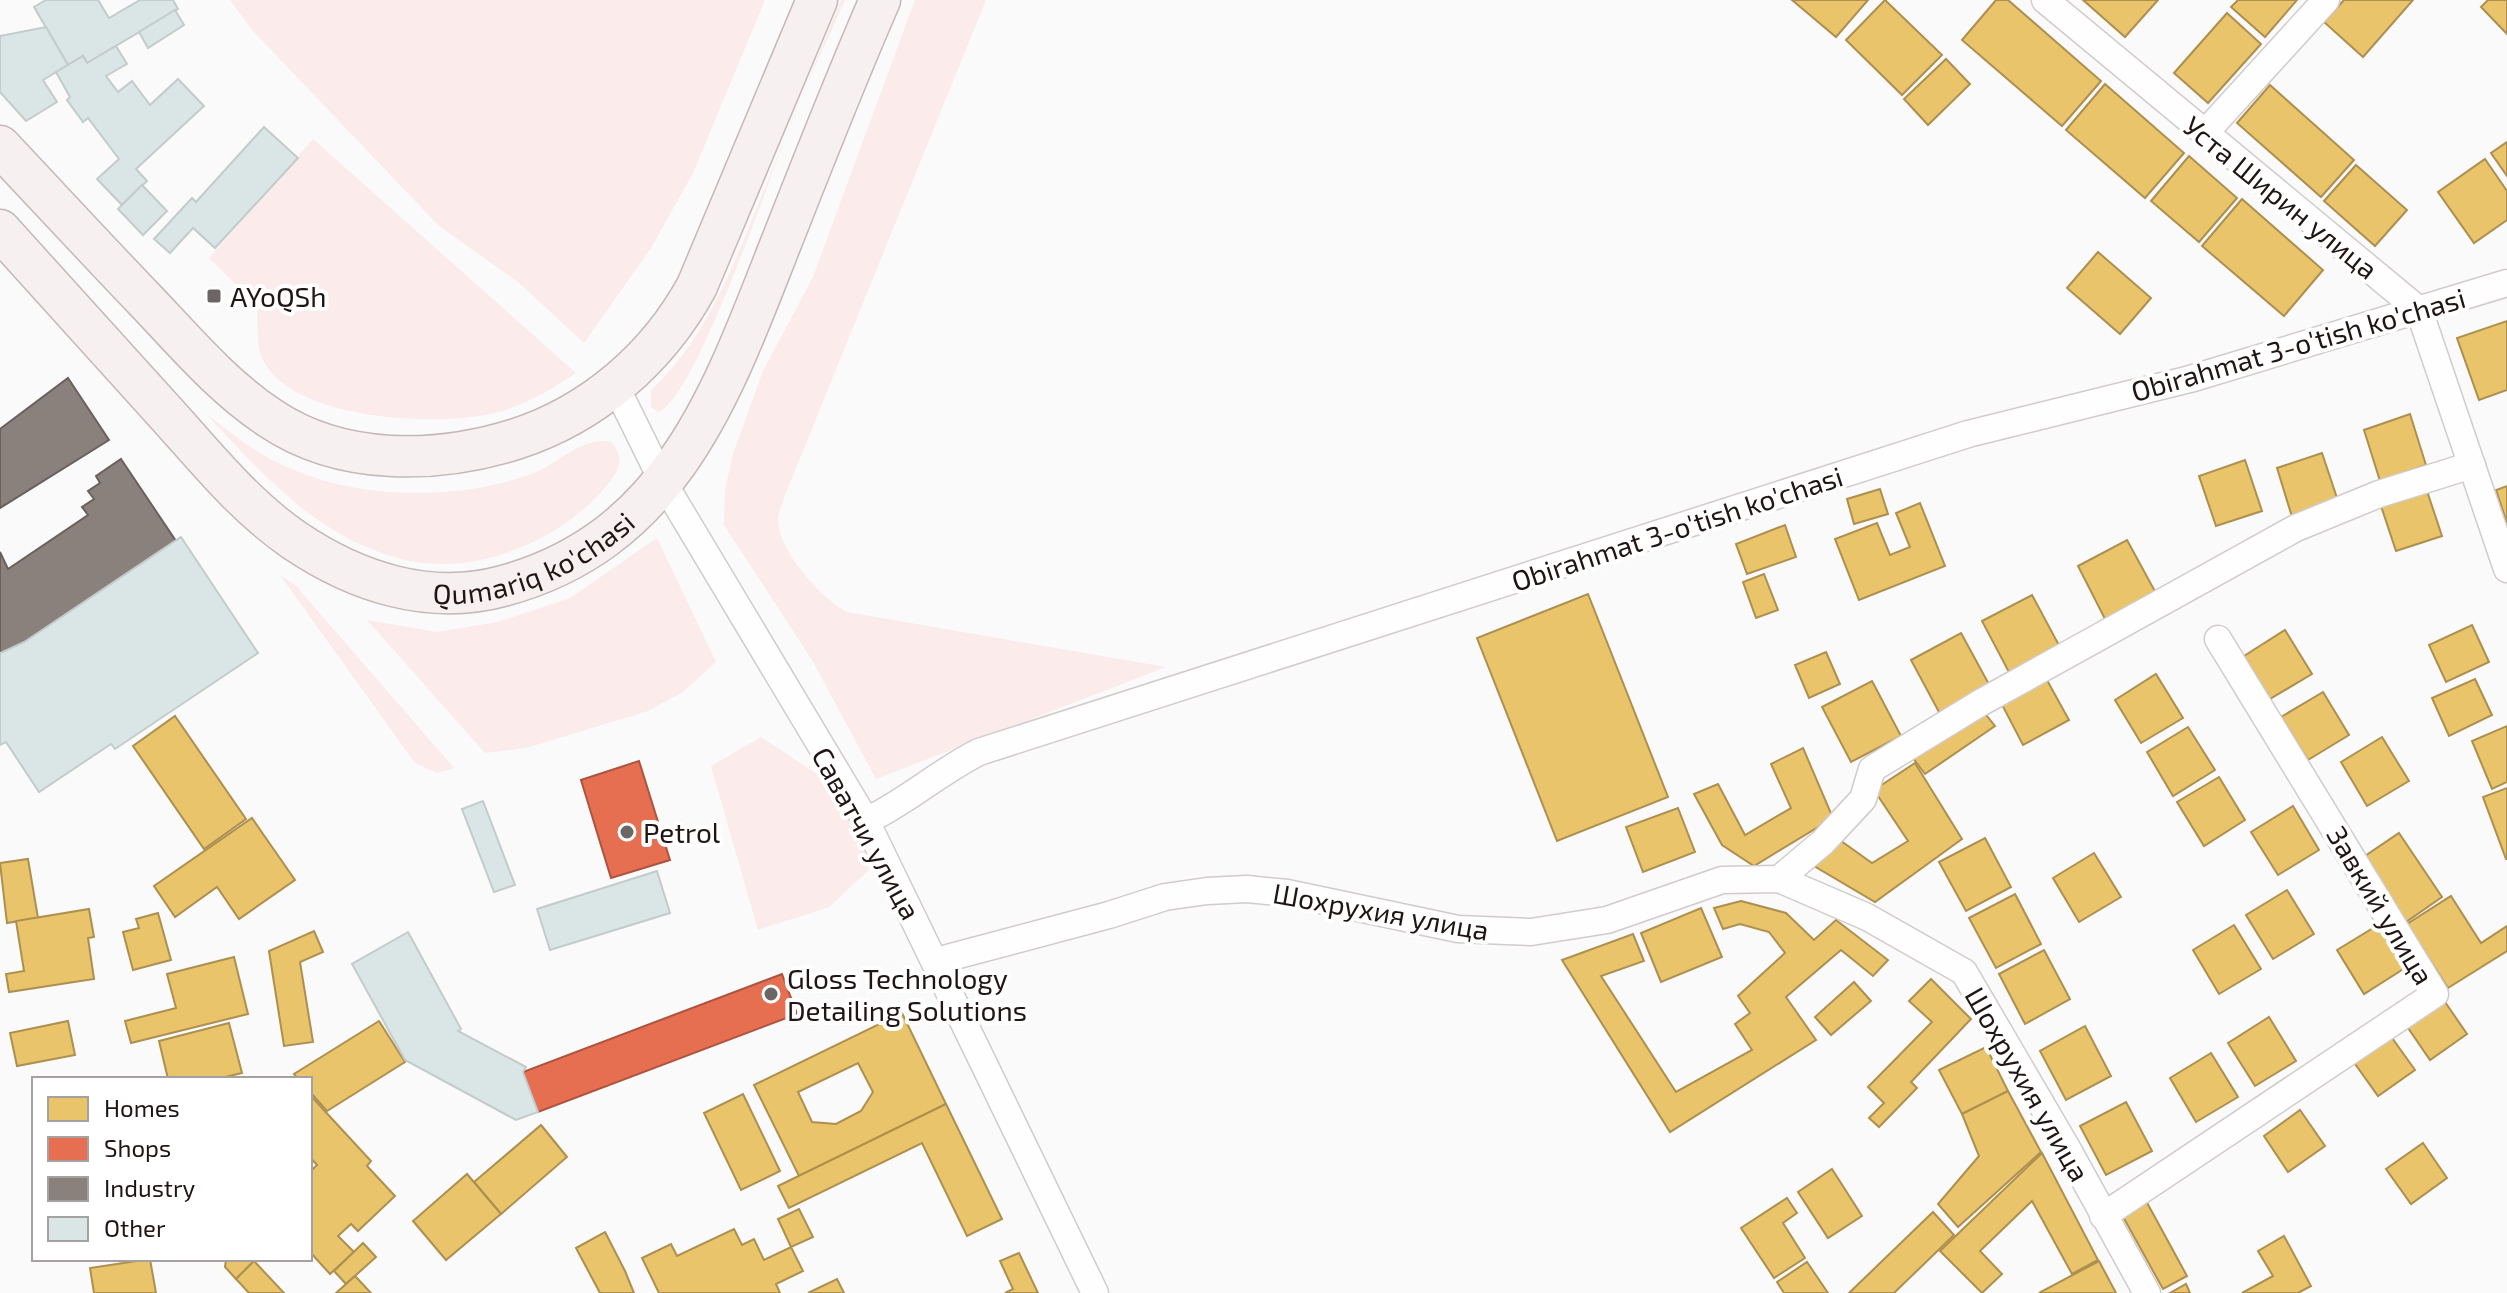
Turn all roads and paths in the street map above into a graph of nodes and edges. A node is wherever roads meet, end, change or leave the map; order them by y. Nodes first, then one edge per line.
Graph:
1 (817, 0) edge
2 (880, 0) edge
3 (2045, 0) edge
4 (2326, 0) edge
5 (2204, 134) junction
6 (0, 146) edge
7 (0, 230) edge
8 (2507, 283) edge
9 (2419, 310) junction
10 (615, 385) junction
11 (2472, 465) junction
12 (663, 482) junction
13 (2507, 569) edge
14 (2218, 639) dead end
15 (866, 821) junction
16 (1779, 879) junction
17 (936, 961) junction
18 (2103, 1216) junction
19 (1095, 1293) edge
20 (2147, 1293) edge

1 - 10 main road
2 - 12 main road, Qumariq ko'chasi
3 - 5 street, Уста Ширин улица
4 - 5 street
5 - 9 street, Уста Ширин улица
6 - 10 main road
7 - 12 main road, Qumariq ko'chasi
8 - 9 street, Obirahmat 3-o'tish ko'chasi
9 - 11 street
9 - 15 street, Obirahmat 3-o'tish ko'chasi
10 - 12 street, Саватчи улица
11 - 13 street
11 - 16 street
12 - 15 street, Саватчи улица
14 - 18 street, Завкий улица
15 - 17 street, Саватчи улица
16 - 17 street, Шохрухия улица
16 - 18 street, Шохрухия улица
17 - 19 street, Саватчи улица
18 - 20 street, Шохрухия улица

